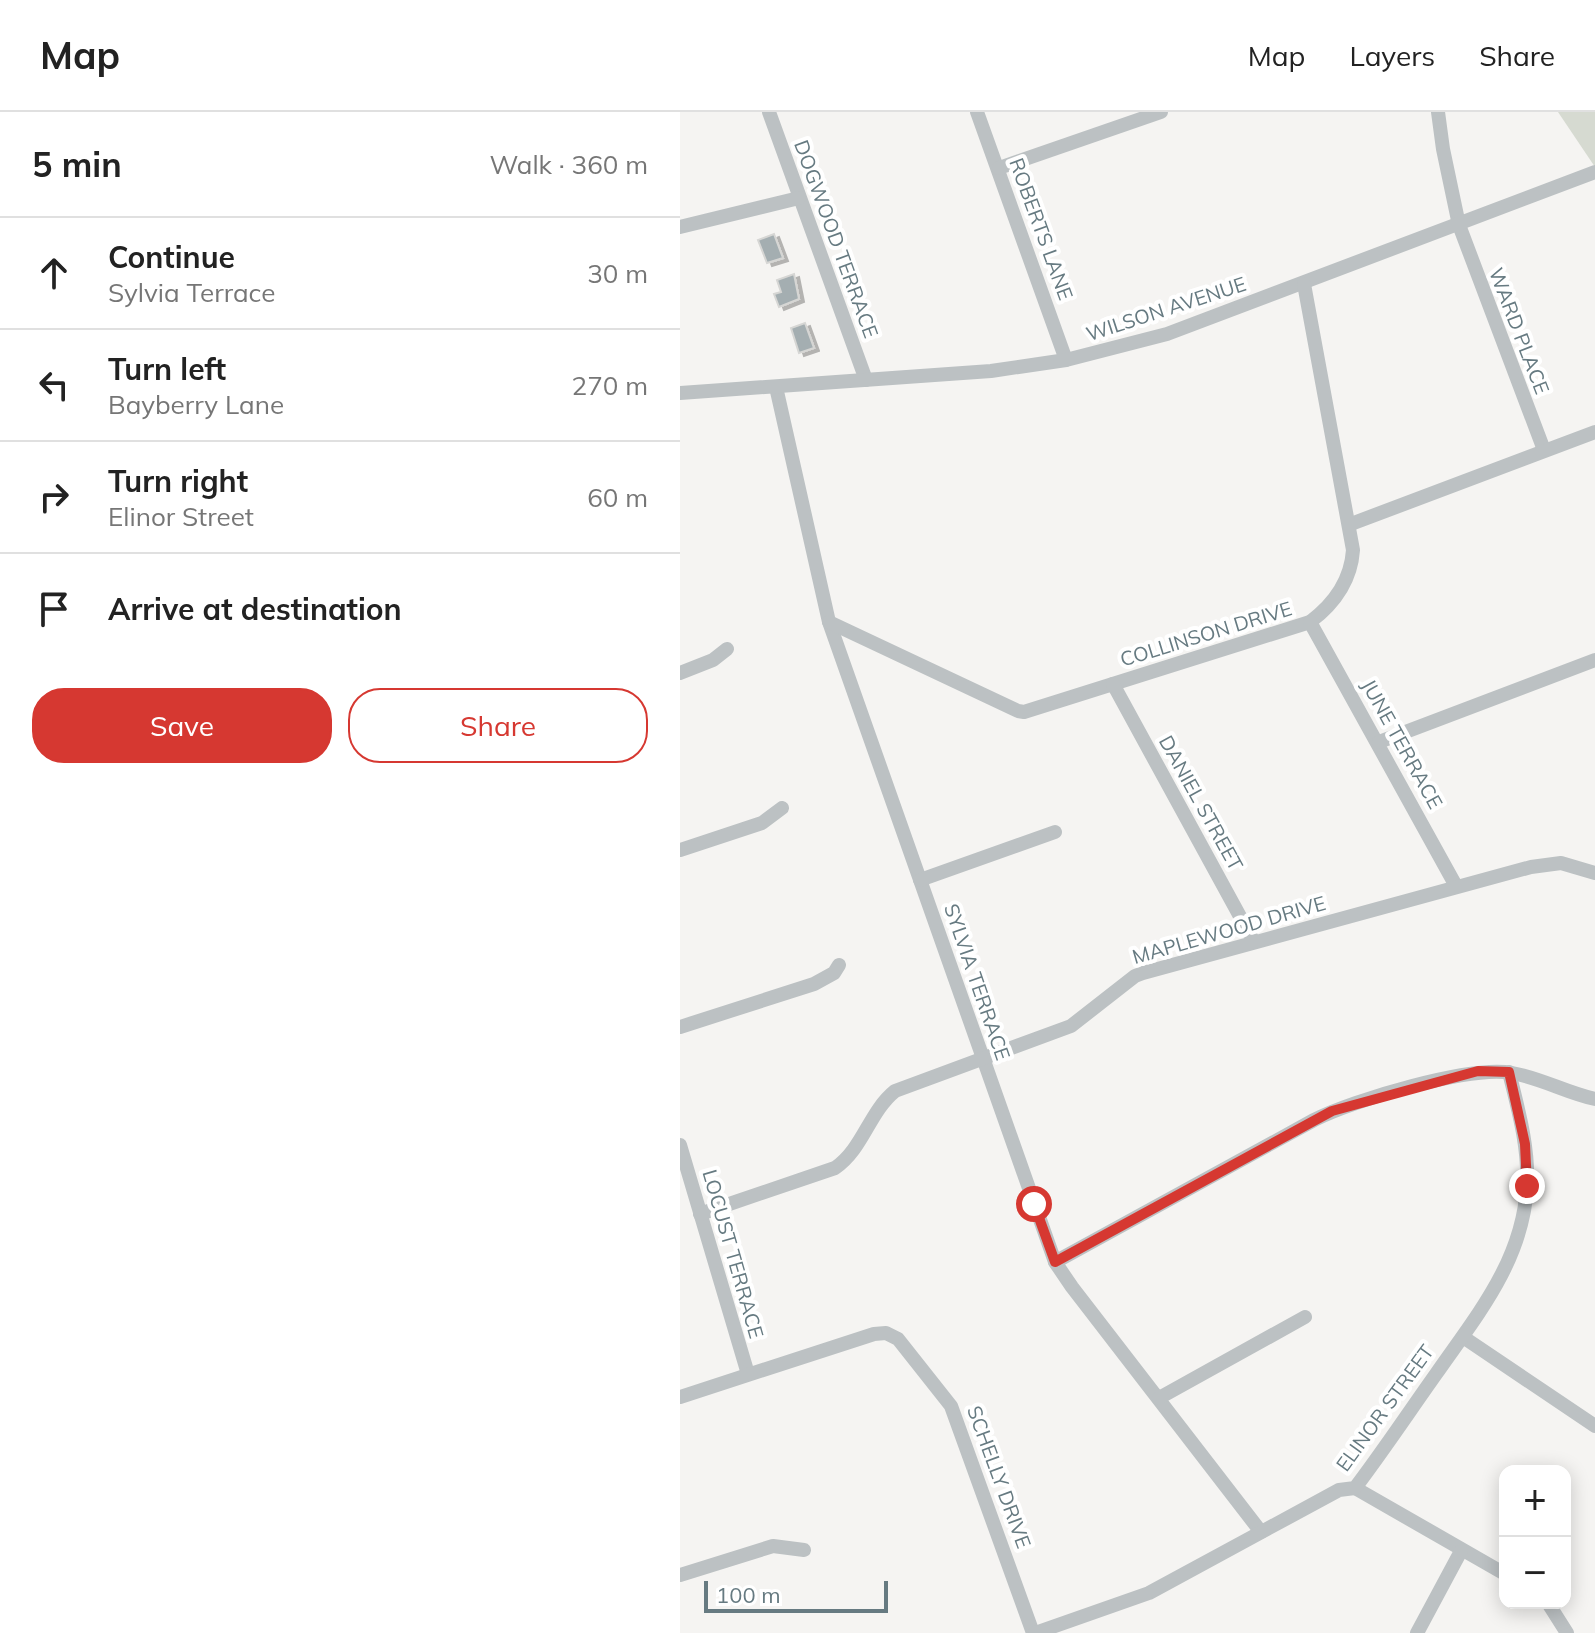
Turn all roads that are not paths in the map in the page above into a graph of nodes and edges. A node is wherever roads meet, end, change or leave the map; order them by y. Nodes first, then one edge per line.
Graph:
1 (769, 112) edge
2 (977, 112) edge
3 (1161, 112) edge
4 (1438, 112) edge
5 (999, 168) junction
6 (1595, 172) edge
7 (799, 198) junction
8 (1459, 225) junction
9 (680, 227) edge
10 (1304, 284) junction
11 (1066, 360) junction
12 (866, 380) junction
13 (776, 387) junction
14 (680, 393) edge
15 (1595, 432) edge
16 (1544, 450) junction
17 (1351, 524) junction
18 (829, 622) junction
19 (1310, 622) junction
20 (727, 649) dead end
21 (1595, 660) edge
22 (680, 673) edge
23 (1113, 684) junction
24 (1379, 742) junction
25 (782, 808) dead end
26 (1055, 832) dead end
27 (680, 850) edge
28 (1595, 873) edge
29 (920, 880) junction
30 (1456, 886) junction
31 (1254, 942) junction
32 (839, 965) dead end
33 (680, 1027) edge
34 (982, 1058) junction
35 (1509, 1072) junction
36 (1595, 1099) edge
37 (680, 1145) edge
38 (700, 1214) junction
39 (1055, 1262) junction
40 (1305, 1317) dead end
41 (1463, 1337) junction
42 (748, 1374) junction
43 (680, 1397) edge
44 (1159, 1398) junction
45 (1595, 1426) edge
46 (1355, 1488) junction
47 (1261, 1532) junction
48 (804, 1550) dead end
49 (1461, 1551) junction
50 (1499, 1571) edge
51 (680, 1575) edge
52 (1552, 1609) edge
53 (1034, 1633) edge
54 (1417, 1633) edge
55 (1567, 1633) edge

1 - 7 street, DOGWOOD TERRACE
2 - 5 street, ROBERTS LANE
3 - 5 street
4 - 8 street, WARD PLACE
5 - 11 street, ROBERTS LANE
6 - 8 street, WILSON AVENUE
7 - 9 street
7 - 12 street, DOGWOOD TERRACE
8 - 10 street, WILSON AVENUE
8 - 16 street, WARD PLACE
10 - 11 street, WILSON AVENUE
10 - 17 street, COLLINSON DRIVE
11 - 12 street, WILSON AVENUE
12 - 13 street, WILSON AVENUE
13 - 14 street, WILSON AVENUE
13 - 18 street, SYLVIA TERRACE
15 - 16 street
16 - 17 street
17 - 19 street, COLLINSON DRIVE
18 - 23 street, COLLINSON DRIVE
18 - 29 street, SYLVIA TERRACE
19 - 23 street, COLLINSON DRIVE
19 - 24 street, JUNE TERRACE
20 - 22 street
21 - 24 street
23 - 31 street, DANIEL STREET
24 - 30 street, JUNE TERRACE
25 - 27 street
26 - 29 street
28 - 30 street, MAPLEWOOD DRIVE
29 - 34 street, SYLVIA TERRACE
30 - 31 street, MAPLEWOOD DRIVE
31 - 34 street, MAPLEWOOD DRIVE
32 - 33 street
34 - 38 street, MAPLEWOOD DRIVE
34 - 39 street, SYLVIA TERRACE
35 - 36 street
35 - 39 street
35 - 41 street, ELINOR STREET
37 - 38 street, LOCUST TERRACE
38 - 42 street, LOCUST TERRACE
39 - 44 street, SYLVIA TERRACE
40 - 44 street
41 - 45 street
41 - 46 street, ELINOR STREET
42 - 43 street, SCHELLY DRIVE
42 - 53 street, SCHELLY DRIVE
44 - 47 street, SYLVIA TERRACE
46 - 47 street, ELINOR STREET
46 - 49 street
47 - 53 street, ELINOR STREET
48 - 51 street
49 - 50 street
49 - 54 street
52 - 55 street

